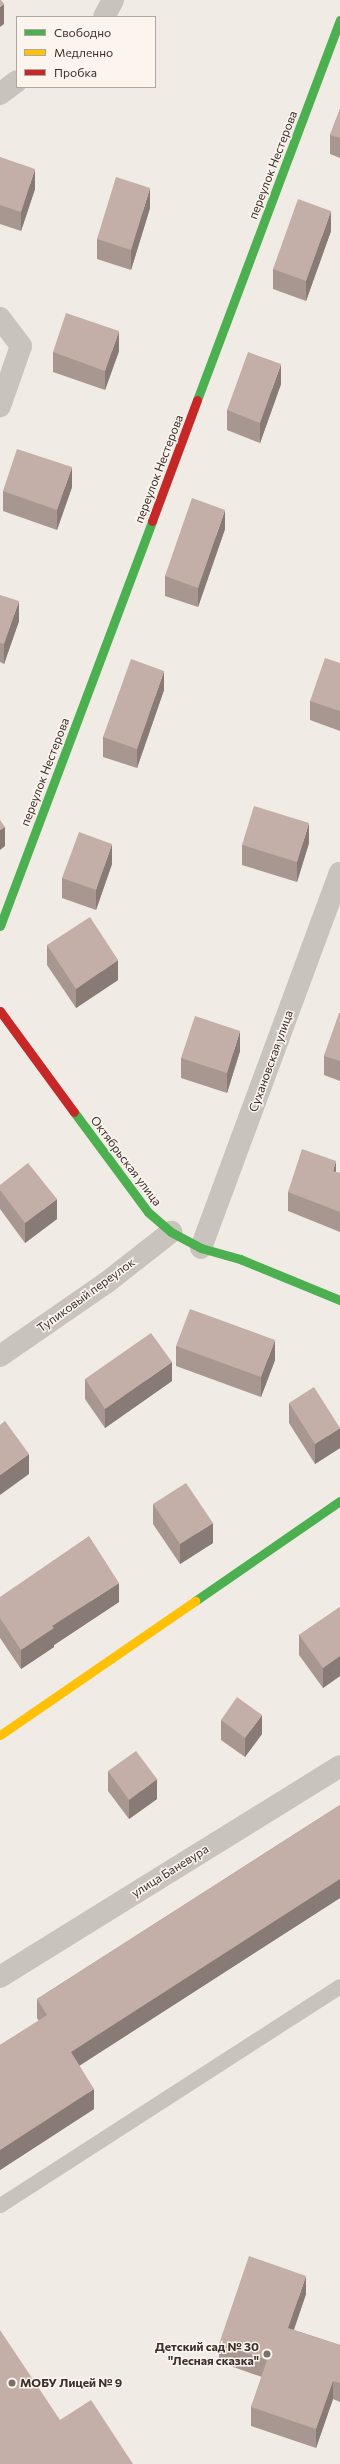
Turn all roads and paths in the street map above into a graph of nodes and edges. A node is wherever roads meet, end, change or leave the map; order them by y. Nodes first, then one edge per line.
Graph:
1 (113, 0) edge
2 (105, 16) edge
3 (340, 20) edge
4 (16, 82) edge
5 (0, 94) edge
6 (0, 318) edge
7 (0, 406) edge
8 (340, 873) edge
9 (0, 926) edge
10 (0, 1011) edge
11 (171, 1232) junction
12 (201, 1248) junction
13 (340, 1300) edge
14 (0, 1356) edge
15 (340, 1501) edge
16 (0, 1736) edge
17 (340, 1766) edge
18 (0, 1977) edge
19 (340, 1986) edge
20 (0, 2205) edge

1 - 2 street
3 - 9 street, переулок Нестерова
4 - 5 street
6 - 7 street
8 - 12 street, Сухановская улица
10 - 11 street, Октябрьская улица
11 - 12 street, Октябрьская улица
11 - 14 street, Тупиковый переулок
12 - 13 street, Октябрьская улица
15 - 16 street
17 - 18 street, улица Баневура
19 - 20 lane

